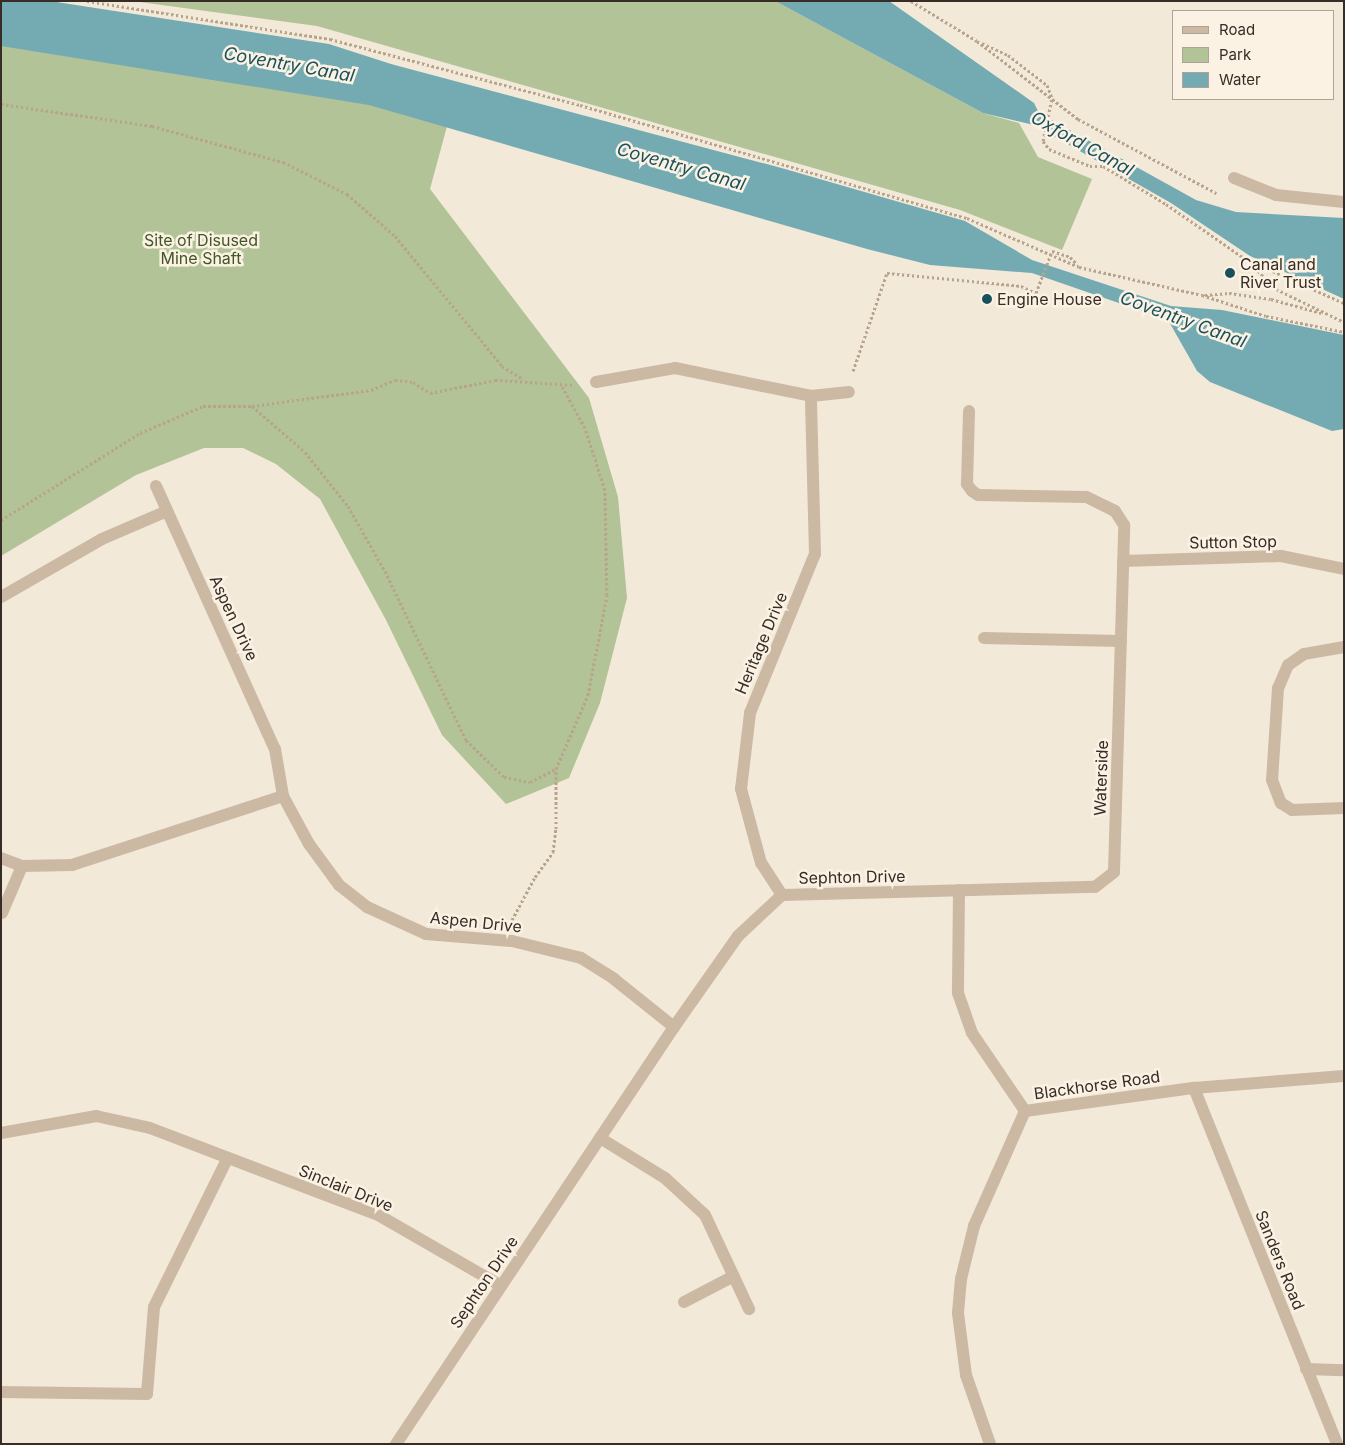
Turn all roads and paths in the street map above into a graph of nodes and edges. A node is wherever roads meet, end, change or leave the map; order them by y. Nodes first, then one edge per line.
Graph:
1 (87, 1) edge
2 (911, 1) edge
3 (977, 41) junction
4 (1, 104) edge
5 (1234, 178) dead end
6 (1223, 197) dead end
7 (1344, 202) edge
8 (1247, 260) junction
9 (1080, 267) junction
10 (1202, 295) junction
11 (1344, 303) edge
12 (1328, 315) junction
13 (1344, 322) edge
14 (1344, 332) edge
15 (524, 380) junction
16 (596, 382) joint
17 (562, 386) junction
18 (849, 392) joint
19 (811, 396) junction
20 (252, 406) junction
21 (969, 411) dead end
22 (156, 486) dead end
23 (167, 512) junction
24 (1, 520) edge
25 (1122, 561) junction
26 (1344, 569) edge
27 (1, 597) edge
28 (984, 638) dead end
29 (1121, 641) junction
30 (1344, 647) edge
31 (556, 769) junction
32 (283, 796) junction
33 (1344, 808) edge
34 (1, 858) edge
35 (22, 866) junction
36 (959, 890) junction
37 (782, 894) junction
38 (2, 914) dead end
39 (512, 941) junction
40 (674, 1027) junction
41 (1344, 1076) edge
42 (1194, 1088) junction
43 (1025, 1111) junction
44 (1, 1132) edge
45 (600, 1138) junction
46 (227, 1159) junction
47 (734, 1276) junction
48 (501, 1286) junction
49 (684, 1302) dead end
50 (750, 1309) dead end
51 (1306, 1369) junction
52 (1344, 1370) edge
53 (1, 1392) edge
54 (396, 1444) edge
55 (990, 1444) edge
56 (1337, 1444) edge

1 - 9 path
2 - 3 path
3 - 6 path
3 - 8 path, bridge
4 - 15 path
5 - 7 street
8 - 11 path
8 - 12 path
9 - 10 path
9 - 18 path, bridge
10 - 12 path
10 - 14 path
12 - 13 path
15 - 17 path
15 - 20 path
16 - 17 path
16 - 19 street
17 - 31 path
18 - 19 street
19 - 37 street, Heritage Drive
20 - 24 path
20 - 31 path
21 - 25 street, Waterside
22 - 23 street, Aspen Drive
23 - 27 street
23 - 32 street, Aspen Drive
25 - 26 street, Sutton Stop
25 - 29 street, Waterside
28 - 29 street
29 - 36 street, Waterside
30 - 33 street
31 - 39 path
32 - 35 street
32 - 39 street, Aspen Drive
34 - 35 street
35 - 38 street
36 - 37 street, Sephton Drive
36 - 43 street
37 - 40 street, Sephton Drive
39 - 40 street, Aspen Drive
40 - 45 street, Sephton Drive
41 - 42 street, Blackhorse Road
42 - 43 street, Blackhorse Road
42 - 51 street, Sanders Road
43 - 55 street, Blackhorse Road
44 - 46 street, Sinclair Drive
45 - 47 street
45 - 48 street, Sephton Drive
46 - 48 street, Sinclair Drive
46 - 53 street
47 - 49 street
47 - 50 street
48 - 54 street, Sephton Drive
51 - 52 street
51 - 56 street, Sanders Road

